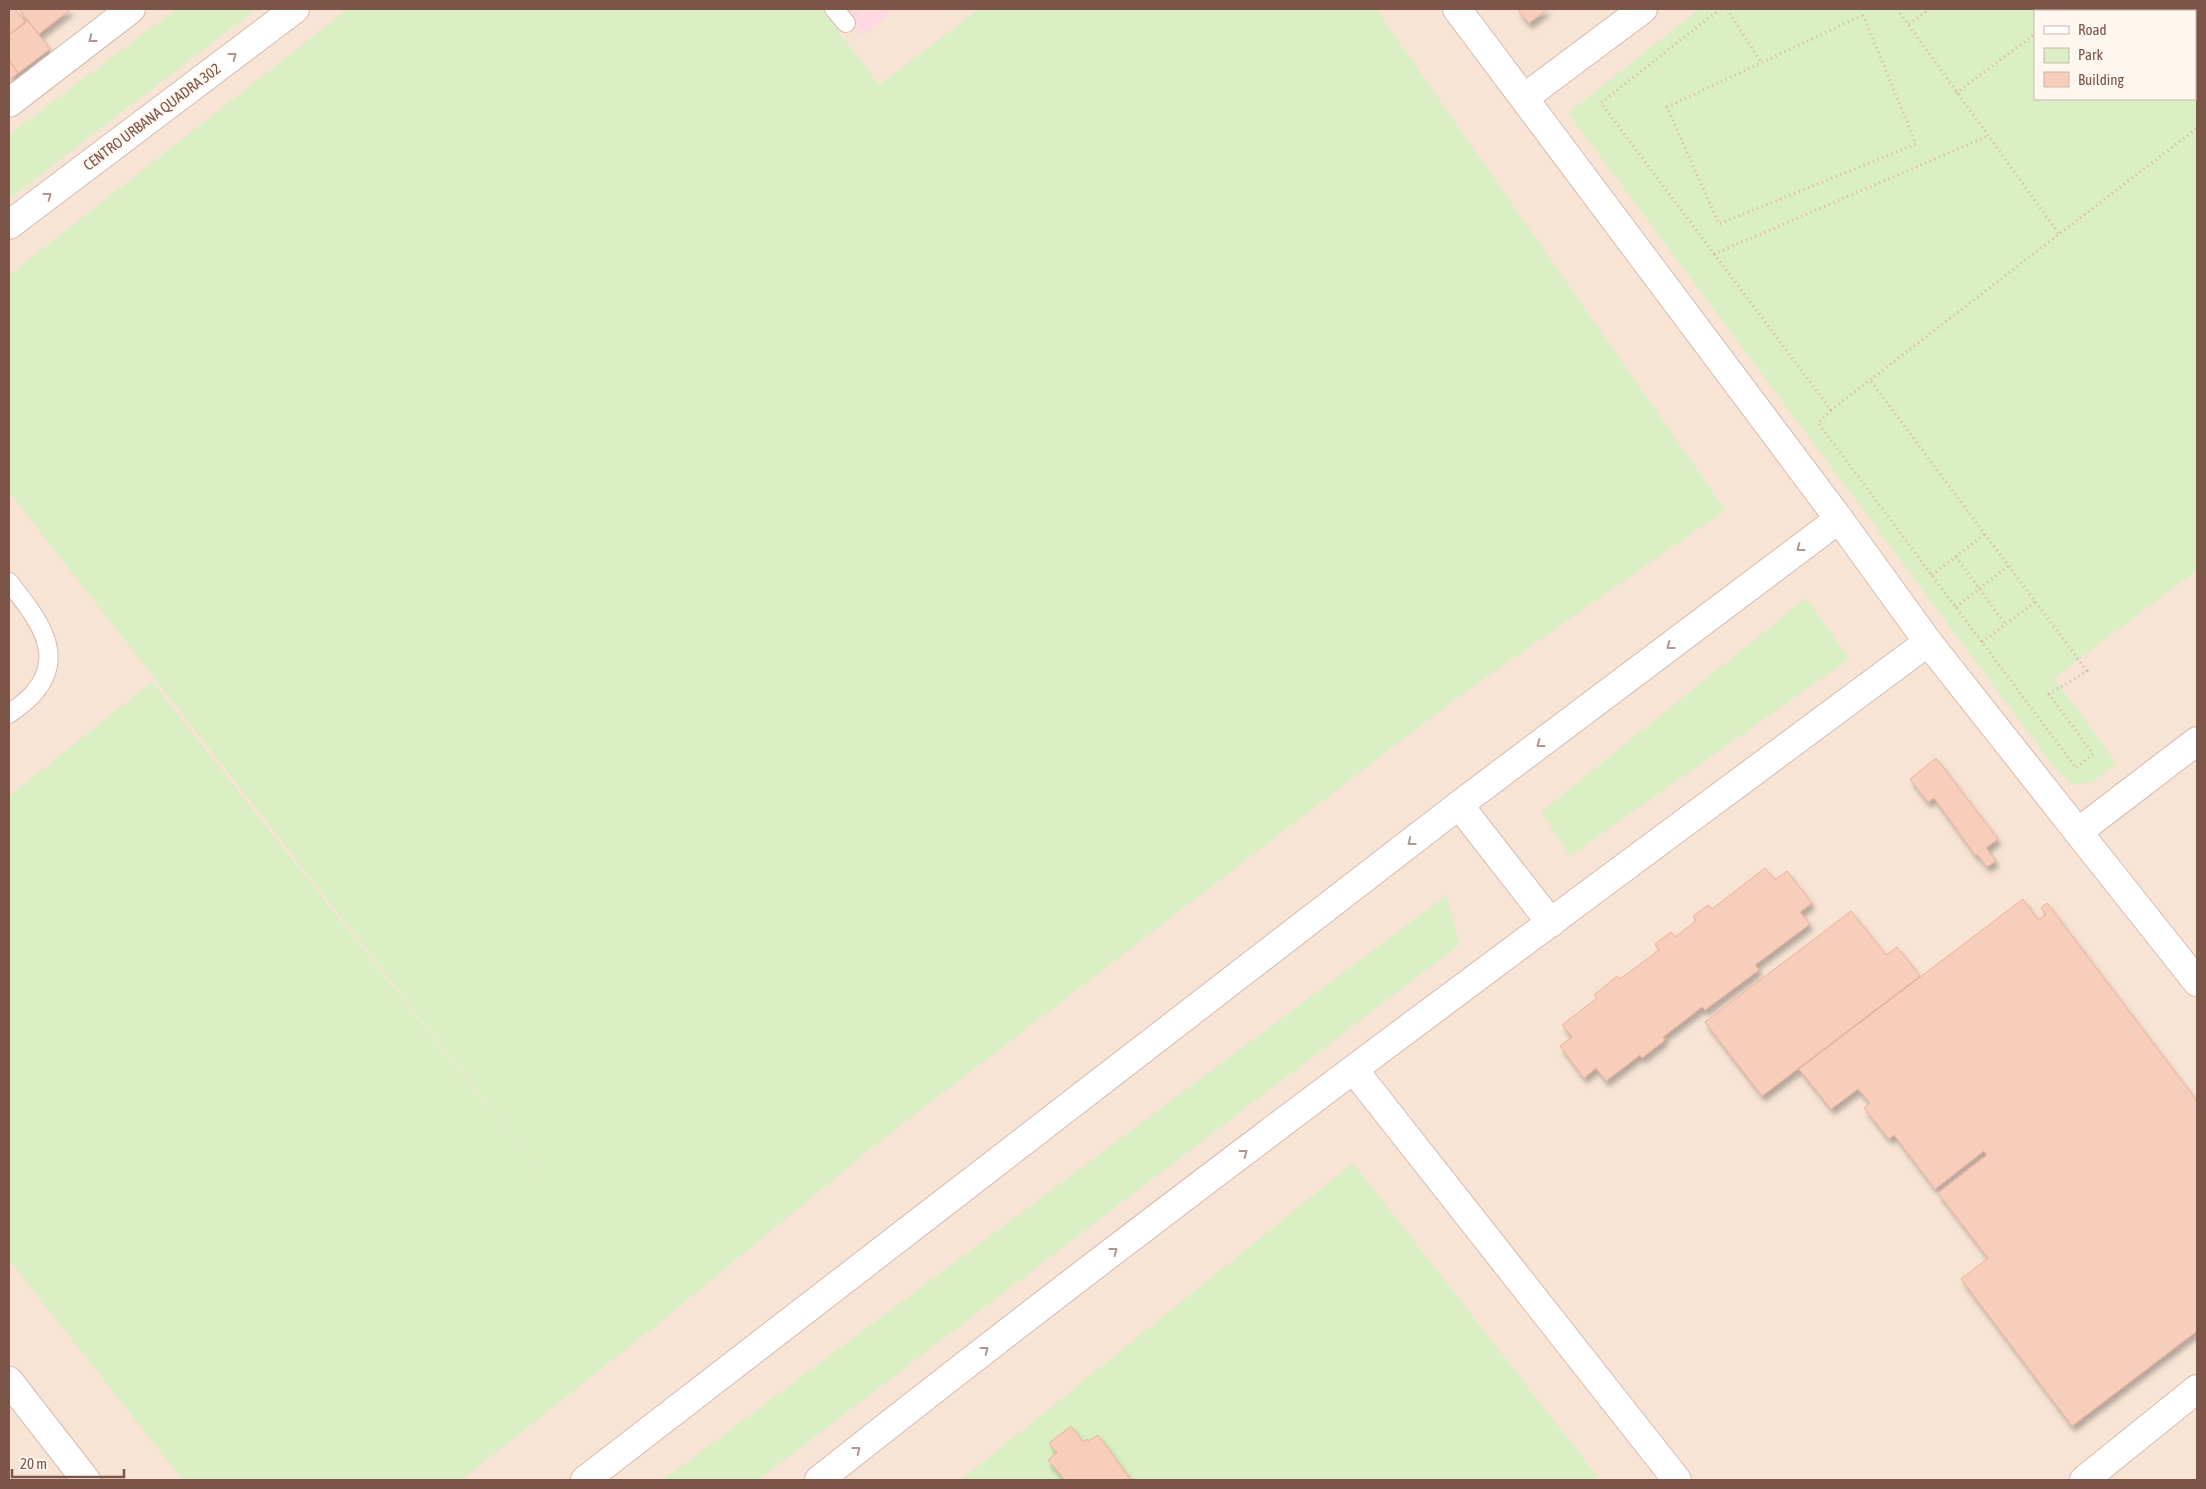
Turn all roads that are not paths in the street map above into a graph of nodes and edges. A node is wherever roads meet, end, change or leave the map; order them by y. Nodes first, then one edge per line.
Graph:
1 (131, 9) edge
2 (295, 9) edge
3 (834, 9) edge
4 (1457, 9) edge
5 (1643, 9) edge
6 (846, 24) dead end
7 (1524, 98) junction
8 (9, 103) edge
9 (9, 225) edge
10 (1839, 519) junction
11 (9, 582) edge
12 (1928, 642) junction
13 (9, 714) edge
14 (2197, 741) edge
15 (1459, 805) junction
16 (2078, 832) junction
17 (1551, 923) junction
18 (2197, 982) edge
19 (1354, 1070) junction
20 (9, 1381) edge
21 (2197, 1389) edge
22 (86, 1480) edge
23 (585, 1480) edge
24 (819, 1480) edge
25 (1677, 1480) edge
26 (2084, 1480) edge

1 -> 8 street
9 -> 2 street, CENTRO URBANA QUADRA 302
3 - 6 lane
4 - 7 street
5 - 7 street
7 - 10 street
10 - 12 street
10 -> 15 street
11 - 13 lane
12 - 16 street
12 - 17 street
14 - 16 street
15 - 17 street
15 -> 23 street
16 - 18 street
17 - 19 street
24 -> 19 street
19 - 25 street
20 - 22 street
21 - 26 street

